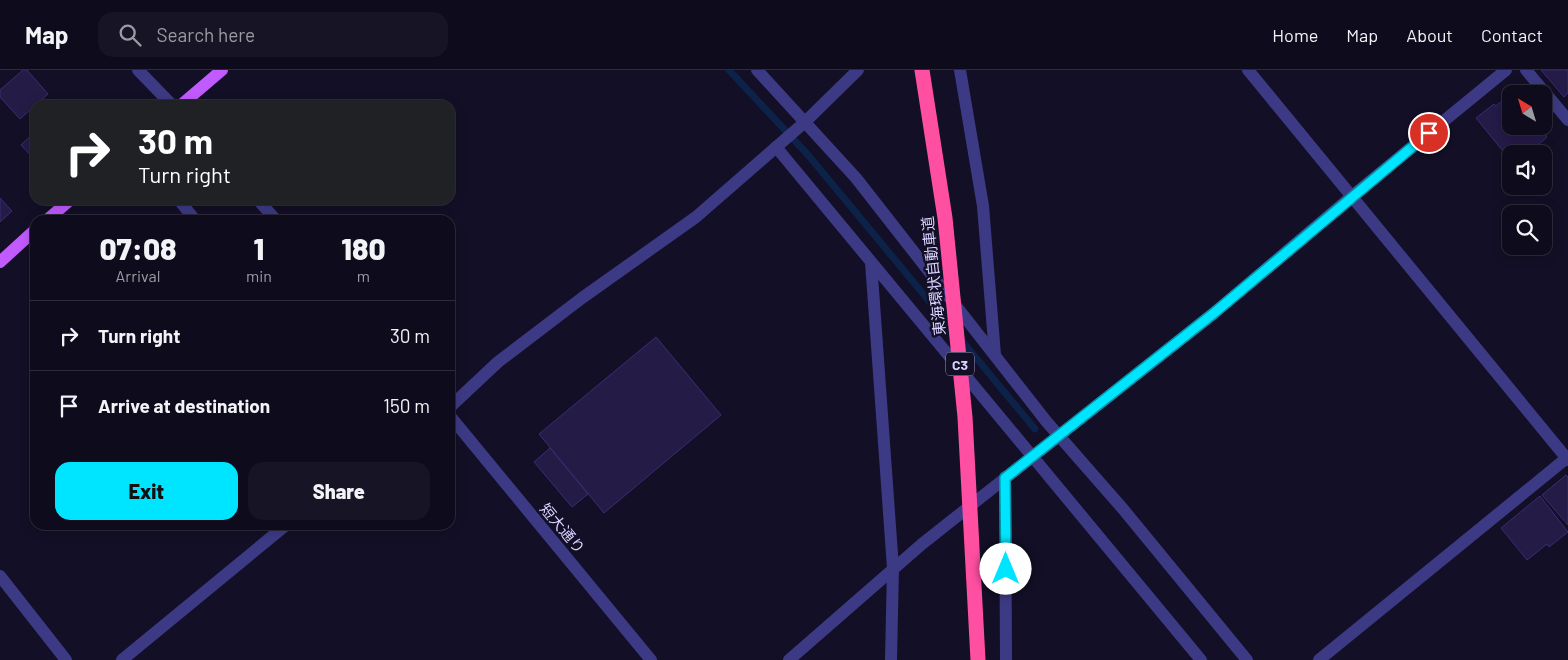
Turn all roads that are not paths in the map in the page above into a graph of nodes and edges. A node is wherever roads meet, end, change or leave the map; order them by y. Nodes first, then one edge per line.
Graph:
1 (138, 70) edge
2 (222, 70) edge
3 (757, 70) edge
4 (858, 70) edge
5 (922, 70) edge
6 (960, 70) edge
7 (1248, 70) edge
8 (1506, 70) edge
9 (1526, 70) edge
10 (844, 76) edge
11 (167, 100) edge
12 (188, 100) edge
13 (1568, 120) edge
14 (801, 125) junction
15 (779, 144) junction
16 (1352, 196) junction
17 (64, 205) edge
18 (182, 205) edge
19 (262, 205) edge
20 (53, 215) edge
21 (191, 215) edge
22 (272, 215) edge
23 (30, 235) edge
24 (0, 262) edge
25 (871, 262) junction
26 (995, 356) junction
27 (455, 402) edge
28 (455, 422) edge
29 (1058, 435) junction
30 (1033, 456) junction
31 (1568, 458) edge
32 (1005, 478) junction
33 (280, 530) edge
34 (893, 568) junction
35 (0, 576) edge
36 (66, 660) edge
37 (122, 660) edge
38 (651, 660) edge
39 (789, 660) edge
40 (891, 660) edge
41 (978, 660) edge
42 (1006, 660) edge
43 (1201, 660) edge
44 (1247, 660) edge
45 (1319, 660) edge

1 - 11 street
2 - 12 main road
3 - 14 street
4 - 10 street
5 - 41 highway, 東海環状自動車道 / C3, bridge
6 - 26 street
7 - 16 street
8 - 16 street
9 - 13 street
10 - 14 street
14 - 15 street
14 - 26 street
15 - 25 street
15 - 27 street
16 - 29 street
16 - 31 street
17 - 20 main road
18 - 21 street
19 - 22 street
23 - 24 main road
25 - 30 street
25 - 34 street
26 - 29 street
28 - 38 street, 短大通り
29 - 30 street
29 - 44 street
30 - 32 street
30 - 43 street
31 - 45 street
32 - 34 street
32 - 42 street
33 - 37 street
34 - 39 street
34 - 40 street
35 - 36 street

